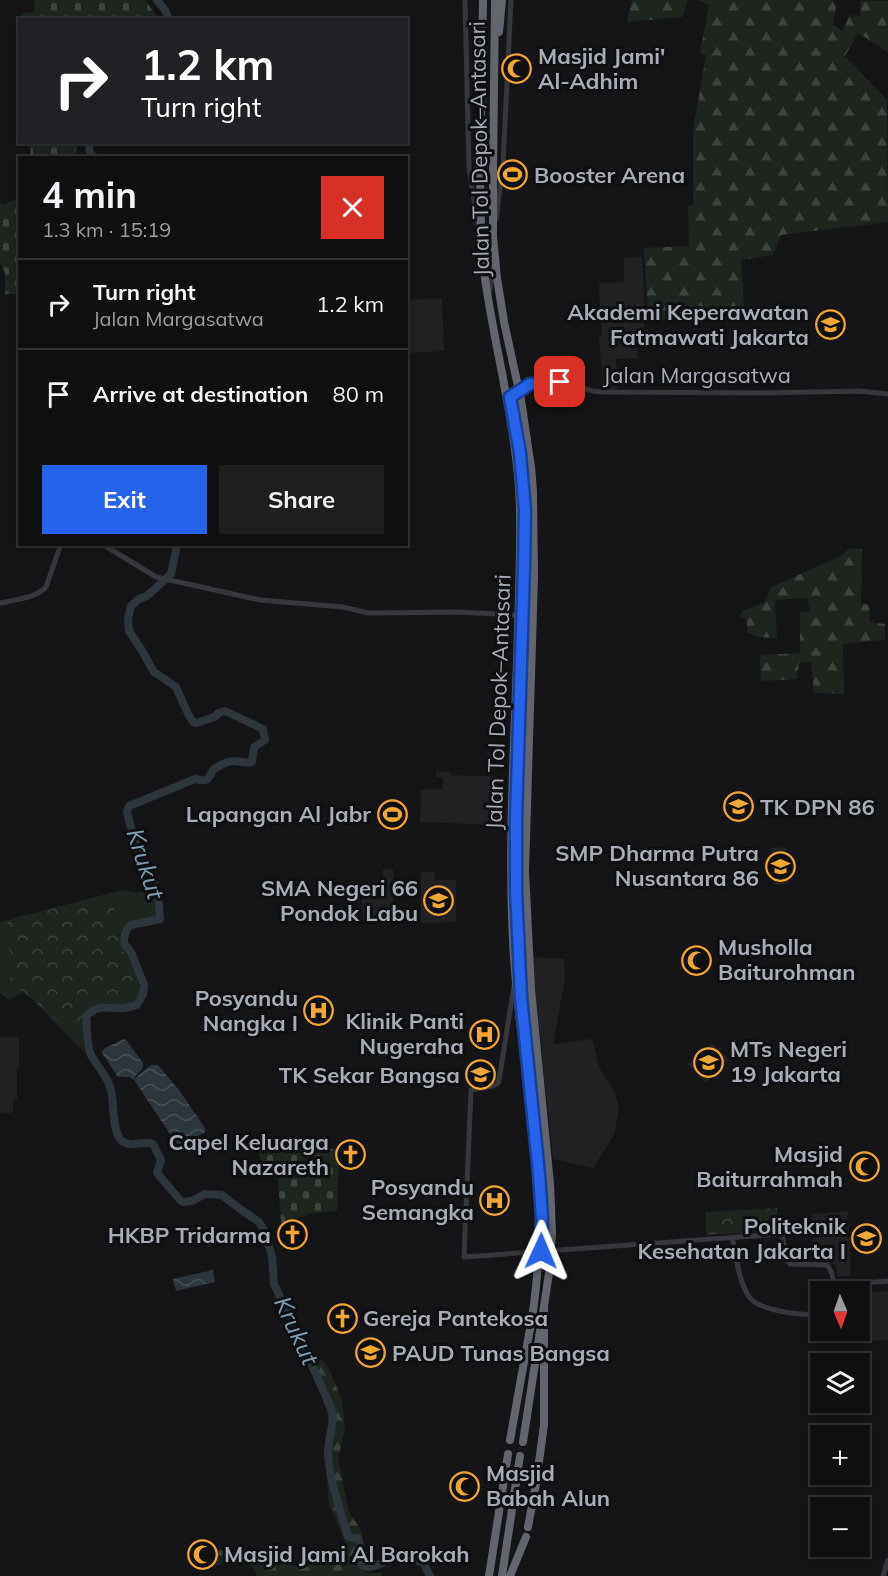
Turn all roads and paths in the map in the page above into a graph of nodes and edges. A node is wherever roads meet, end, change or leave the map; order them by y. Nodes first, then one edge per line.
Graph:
1 (465, 0) edge
2 (482, 0) edge
3 (495, 0) edge
4 (502, 0) edge
5 (511, 0) edge
6 (493, 81) junction
7 (500, 196) junction
8 (473, 197) junction
9 (487, 235) junction
10 (491, 280) junction
11 (501, 321) junction
12 (494, 322) junction
13 (516, 393) junction
14 (888, 394) edge
15 (510, 397) junction
16 (516, 410) junction
17 (521, 439) junction
18 (60, 546) edge
19 (105, 546) edge
20 (0, 603) edge
21 (523, 616) junction
22 (530, 616) junction
23 (518, 684) junction
24 (528, 684) junction
25 (526, 968) junction
26 (520, 976) junction
27 (521, 997) junction
28 (511, 1000) junction
29 (529, 1000) junction
30 (732, 1237) junction
31 (549, 1250) junction
32 (541, 1251) junction
33 (832, 1281) edge
34 (888, 1281) edge
35 (870, 1283) edge
36 (544, 1308) junction
37 (810, 1314) edge
38 (510, 1440) dead end
39 (523, 1442) dead end
40 (508, 1454) dead end
41 (520, 1456) dead end
42 (528, 1527) dead end
43 (526, 1538) dead end
44 (888, 1560) edge
45 (489, 1576) edge
46 (502, 1576) edge
47 (510, 1576) edge
48 (883, 1576) edge

1 - 8 street
2 - 23 highway, Jalan Tol Depok–Antasari, bridge
3 - 6 highway, Jalan Tol Depok–Antasari
4 - 6 highway
5 - 7 street
6 - 24 highway, Jalan Tol Depok–Antasari, bridge
7 - 8 street
7 - 9 street
8 - 9 street
9 - 10 street
10 - 11 street
10 - 12 street
11 - 12 street
11 - 13 street
12 - 15 street
13 - 14 street, Jalan Margasatwa
13 - 15 street, Jalan Margasatwa
13 - 16 street
15 - 16 street
16 - 17 street
17 - 21 street
17 - 22 street
18 - 20 street
19 - 21 street
21 - 22 street
21 - 23 street
22 - 24 street
23 - 24 highway, bridge
23 - 26 street
23 - 38 highway, Jalan Tol Depok–Antasari, bridge
24 - 25 street
24 - 36 highway, Jalan Tol Depok–Antasari, bridge
25 - 26 street
25 - 29 street
26 - 27 street
26 - 28 street
27 - 28 street
27 - 29 street
27 - 32 street
28 - 32 street
29 - 31 street
30 - 31 street
30 - 33 street
30 - 37 street
31 - 32 street
34 - 35 street
36 - 39 highway, Jalan Tol Depok–Antasari
36 - 42 highway
40 - 45 highway
41 - 46 highway
43 - 47 highway
44 - 48 street

